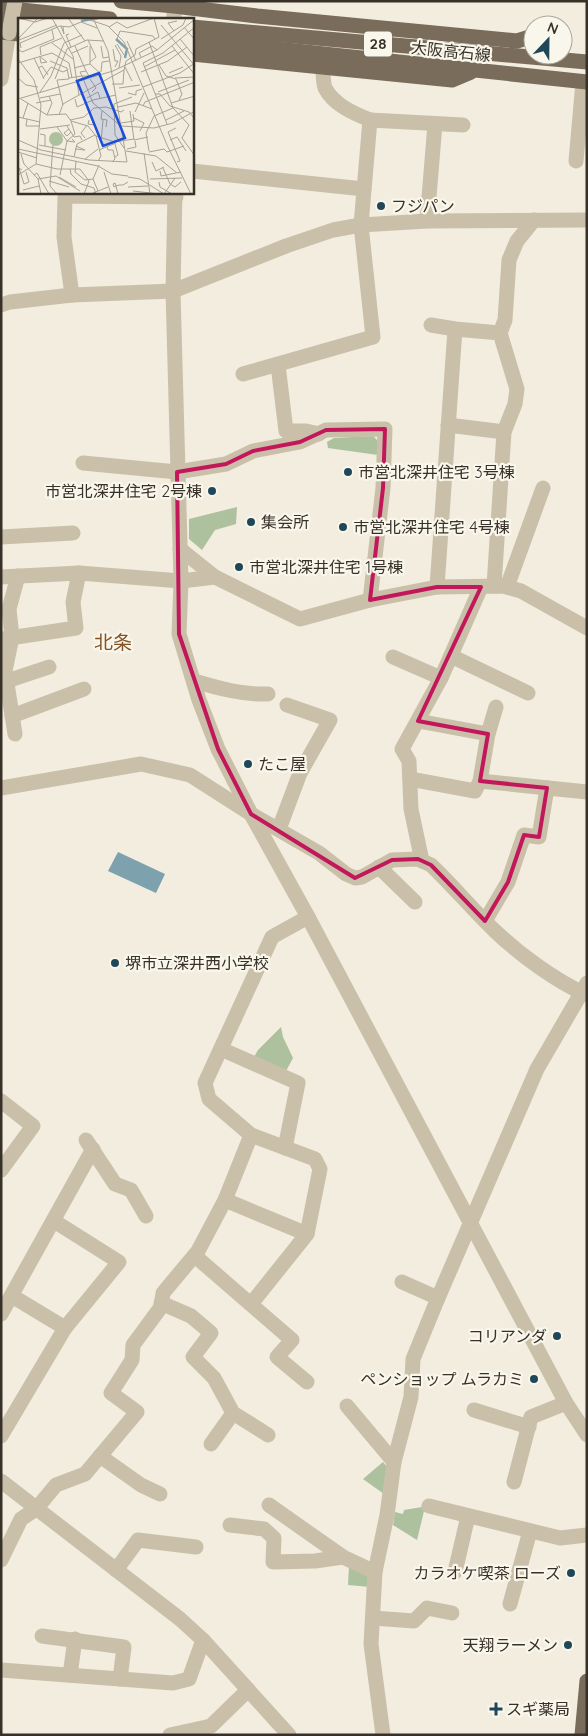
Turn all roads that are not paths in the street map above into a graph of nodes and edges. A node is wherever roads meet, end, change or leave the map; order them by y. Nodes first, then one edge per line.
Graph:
1 (15, 1) edge
2 (121, 1) edge
3 (1, 8) edge
4 (174, 9) edge
5 (100, 18) edge
6 (1, 19) edge
7 (18, 21) edge
8 (194, 27) edge
9 (10, 33) edge
10 (523, 39) edge
11 (194, 40) edge
12 (523, 51) edge
13 (194, 54) edge
14 (573, 57) edge
15 (587, 62) edge
16 (323, 68) junction
17 (475, 71) junction
18 (1, 79) edge
19 (585, 82) edge
20 (370, 120) junction
21 (435, 124) junction
22 (463, 125) dead end
23 (580, 152) edge
24 (194, 171) edge
25 (364, 189) junction
26 (176, 195) edge
27 (534, 220) junction
28 (587, 220) edge
29 (427, 221) junction
30 (361, 225) junction
31 (173, 290) junction
32 (72, 295) junction
33 (1, 305) edge
34 (432, 325) dead end
35 (455, 329) junction
36 (500, 333) junction
37 (278, 365) junction
38 (243, 374) dead end
39 (448, 425) junction
40 (504, 432) junction
41 (319, 434) junction
42 (84, 463) dead end
43 (177, 472) junction
44 (543, 488) dead end
45 (73, 533) dead end
46 (1, 537) edge
47 (180, 549) junction
48 (79, 573) junction
49 (18, 576) junction
50 (1, 577) edge
51 (215, 577) junction
52 (181, 581) junction
53 (437, 587) junction
54 (494, 587) junction
55 (370, 600) junction
56 (587, 628) edge
57 (6, 638) edge
58 (451, 656) junction
59 (393, 657) dead end
60 (49, 667) dead end
61 (441, 678) junction
62 (194, 682) junction
63 (5, 688) edge
64 (84, 689) dead end
65 (528, 693) dead end
66 (268, 694) dead end
67 (288, 704) dead end
68 (496, 707) dead end
69 (12, 716) junction
70 (418, 721) junction
71 (15, 734) dead end
72 (488, 734) junction
73 (410, 779) junction
74 (480, 781) junction
75 (1, 788) edge
76 (547, 788) junction
77 (587, 792) edge
78 (251, 814) junction
79 (279, 829) junction
80 (422, 861) junction
81 (379, 867) junction
82 (415, 902) dead end
83 (308, 917) junction
84 (485, 921) junction
85 (585, 990) edge
86 (221, 1049) junction
87 (1, 1101) edge
88 (251, 1135) junction
89 (285, 1148) junction
90 (1, 1170) edge
91 (225, 1200) junction
92 (146, 1216) dead end
93 (54, 1221) junction
94 (471, 1223) junction
95 (307, 1234) junction
96 (195, 1256) junction
97 (402, 1282) dead end
98 (12, 1296) junction
99 (438, 1298) junction
100 (161, 1302) junction
101 (251, 1304) junction
102 (1, 1314) edge
103 (64, 1328) junction
104 (307, 1382) dead end
105 (566, 1403) junction
106 (347, 1406) dead end
107 (474, 1410) dead end
108 (233, 1413) junction
109 (529, 1427) junction
110 (268, 1435) dead end
111 (587, 1435) edge
112 (1, 1436) edge
113 (211, 1444) dead end
114 (100, 1456) junction
115 (394, 1462) junction
116 (1, 1481) edge
117 (514, 1482) dead end
118 (160, 1494) dead end
119 (269, 1505) dead end
120 (429, 1506) dead end
121 (36, 1509) junction
122 (468, 1516) junction
123 (230, 1525) dead end
124 (530, 1531) junction
125 (587, 1536) edge
126 (196, 1547) dead end
127 (343, 1557) junction
128 (1, 1560) edge
129 (116, 1570) junction
130 (375, 1572) junction
131 (455, 1572) dead end
132 (510, 1604) dead end
133 (452, 1613) dead end
134 (374, 1618) junction
135 (42, 1636) dead end
136 (74, 1640) junction
137 (203, 1640) junction
138 (1, 1670) edge
139 (70, 1676) junction
140 (120, 1679) junction
141 (587, 1681) edge
142 (248, 1690) junction
143 (170, 1735) edge
144 (289, 1735) edge
145 (383, 1735) edge
146 (582, 1735) edge

1 - 9 street, bridge
2 - 4 main road
3 - 5 main road
4 - 10 main road
6 - 7 main road
8 - 12 main road, 大阪高石線 / 28
9 - 18 street
11 - 17 main road, 大阪高石線 / 28
13 - 16 main road
14 - 15 main road, 大阪高石線 / 28
16 - 17 main road
16 - 20 street
17 - 19 main road, 大阪高石線 / 28
19 - 23 street
20 - 21 street
20 - 25 street
21 - 22 street
21 - 29 street
24 - 25 street
25 - 30 street
26 - 31 street
26 - 32 street
27 - 28 street
27 - 29 street
27 - 36 street
29 - 30 street
30 - 31 street
30 - 37 street
31 - 32 street
31 - 43 street
32 - 33 street
34 - 35 street
35 - 36 street
35 - 39 street
36 - 40 street
37 - 38 street
37 - 41 street
39 - 40 street
39 - 53 street
40 - 54 street
41 - 43 street
41 - 55 street
42 - 43 street
43 - 47 street
44 - 54 street
45 - 46 street
47 - 51 street
47 - 52 street
48 - 49 street
48 - 52 street
48 - 57 street
49 - 50 street
49 - 57 street
51 - 52 street
51 - 55 street
52 - 62 street
53 - 54 street
53 - 55 street
54 - 56 street
54 - 58 street
57 - 63 street
58 - 61 street
58 - 65 street
59 - 61 street
60 - 63 street
61 - 70 street
62 - 66 street
62 - 78 street
63 - 69 street
64 - 69 street
67 - 79 street
68 - 72 street
69 - 71 street
70 - 72 street
70 - 73 street
72 - 74 street
73 - 74 street
73 - 80 street
74 - 76 street
75 - 78 street
76 - 77 street
76 - 84 street
78 - 79 street
78 - 83 street
79 - 81 street
80 - 81 street
80 - 84 street
81 - 82 street
83 - 86 street
83 - 94 street
84 - 85 street
85 - 94 street
86 - 88 street
86 - 89 street
87 - 90 street
88 - 89 street
88 - 91 street
89 - 95 street
91 - 95 street
91 - 96 street
92 - 93 street
93 - 98 street
93 - 103 street
94 - 99 street
94 - 105 street
95 - 101 street
96 - 100 street
96 - 101 street
97 - 99 street
98 - 102 street
98 - 103 street
99 - 115 street
100 - 108 street
100 - 114 street
101 - 104 street
103 - 112 street
105 - 109 street
105 - 111 street
106 - 115 street
107 - 109 street
108 - 110 street
108 - 113 street
109 - 117 street
114 - 118 street
114 - 121 street
115 - 130 street
116 - 121 street
119 - 127 street
120 - 122 street
121 - 128 street
121 - 129 street
122 - 124 street
122 - 131 street
123 - 127 street
124 - 125 street
124 - 132 street
126 - 129 street
127 - 130 street
129 - 137 street
130 - 134 street
133 - 134 street
134 - 145 street
135 - 136 street
136 - 139 street
136 - 140 street
137 - 140 street
137 - 142 street
138 - 139 street
139 - 140 street
141 - 146 main road
142 - 143 street
142 - 144 street

